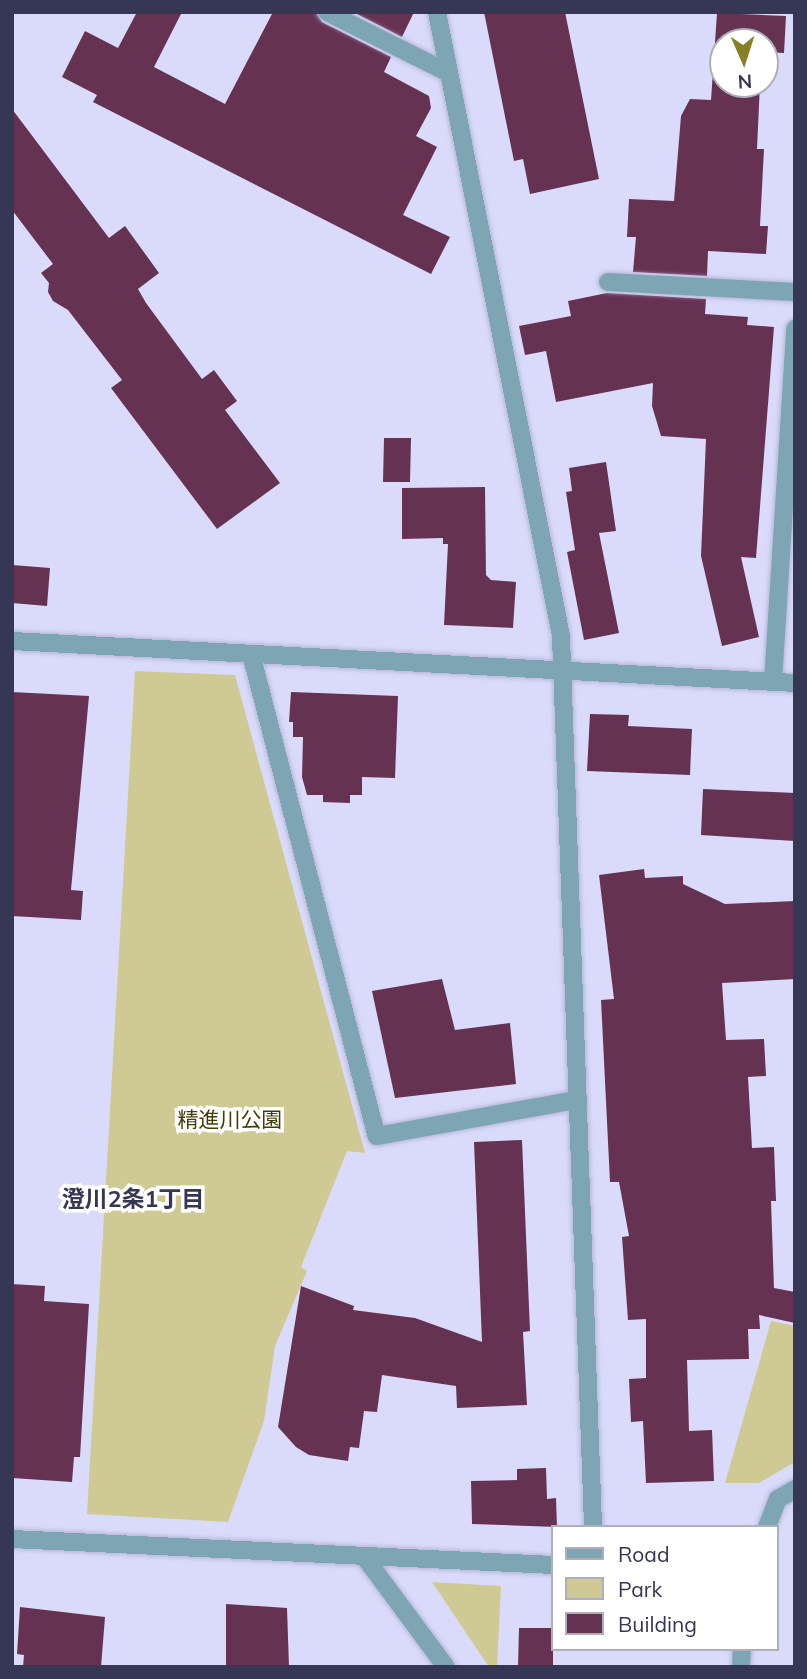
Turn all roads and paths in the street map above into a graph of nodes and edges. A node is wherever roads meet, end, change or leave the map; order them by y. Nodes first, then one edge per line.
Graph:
1 (327, 12) edge
2 (437, 12) edge
3 (449, 73) junction
4 (608, 282) dead end
5 (795, 292) edge
6 (795, 329) edge
7 (12, 641) edge
8 (251, 654) junction
9 (561, 670) junction
10 (773, 682) junction
11 (795, 683) edge
12 (576, 1100) junction
13 (795, 1489) edge
14 (593, 1525) edge
15 (767, 1525) edge
16 (12, 1539) edge
17 (366, 1559) junction
18 (552, 1565) edge
19 (446, 1667) edge

1 - 3 street
2 - 3 street
3 - 9 street
4 - 5 street
6 - 10 street
7 - 8 street
8 - 9 street
8 - 12 street
9 - 10 street
9 - 12 street
10 - 11 street
12 - 14 street
13 - 15 street
16 - 17 street
17 - 18 street
17 - 19 street

